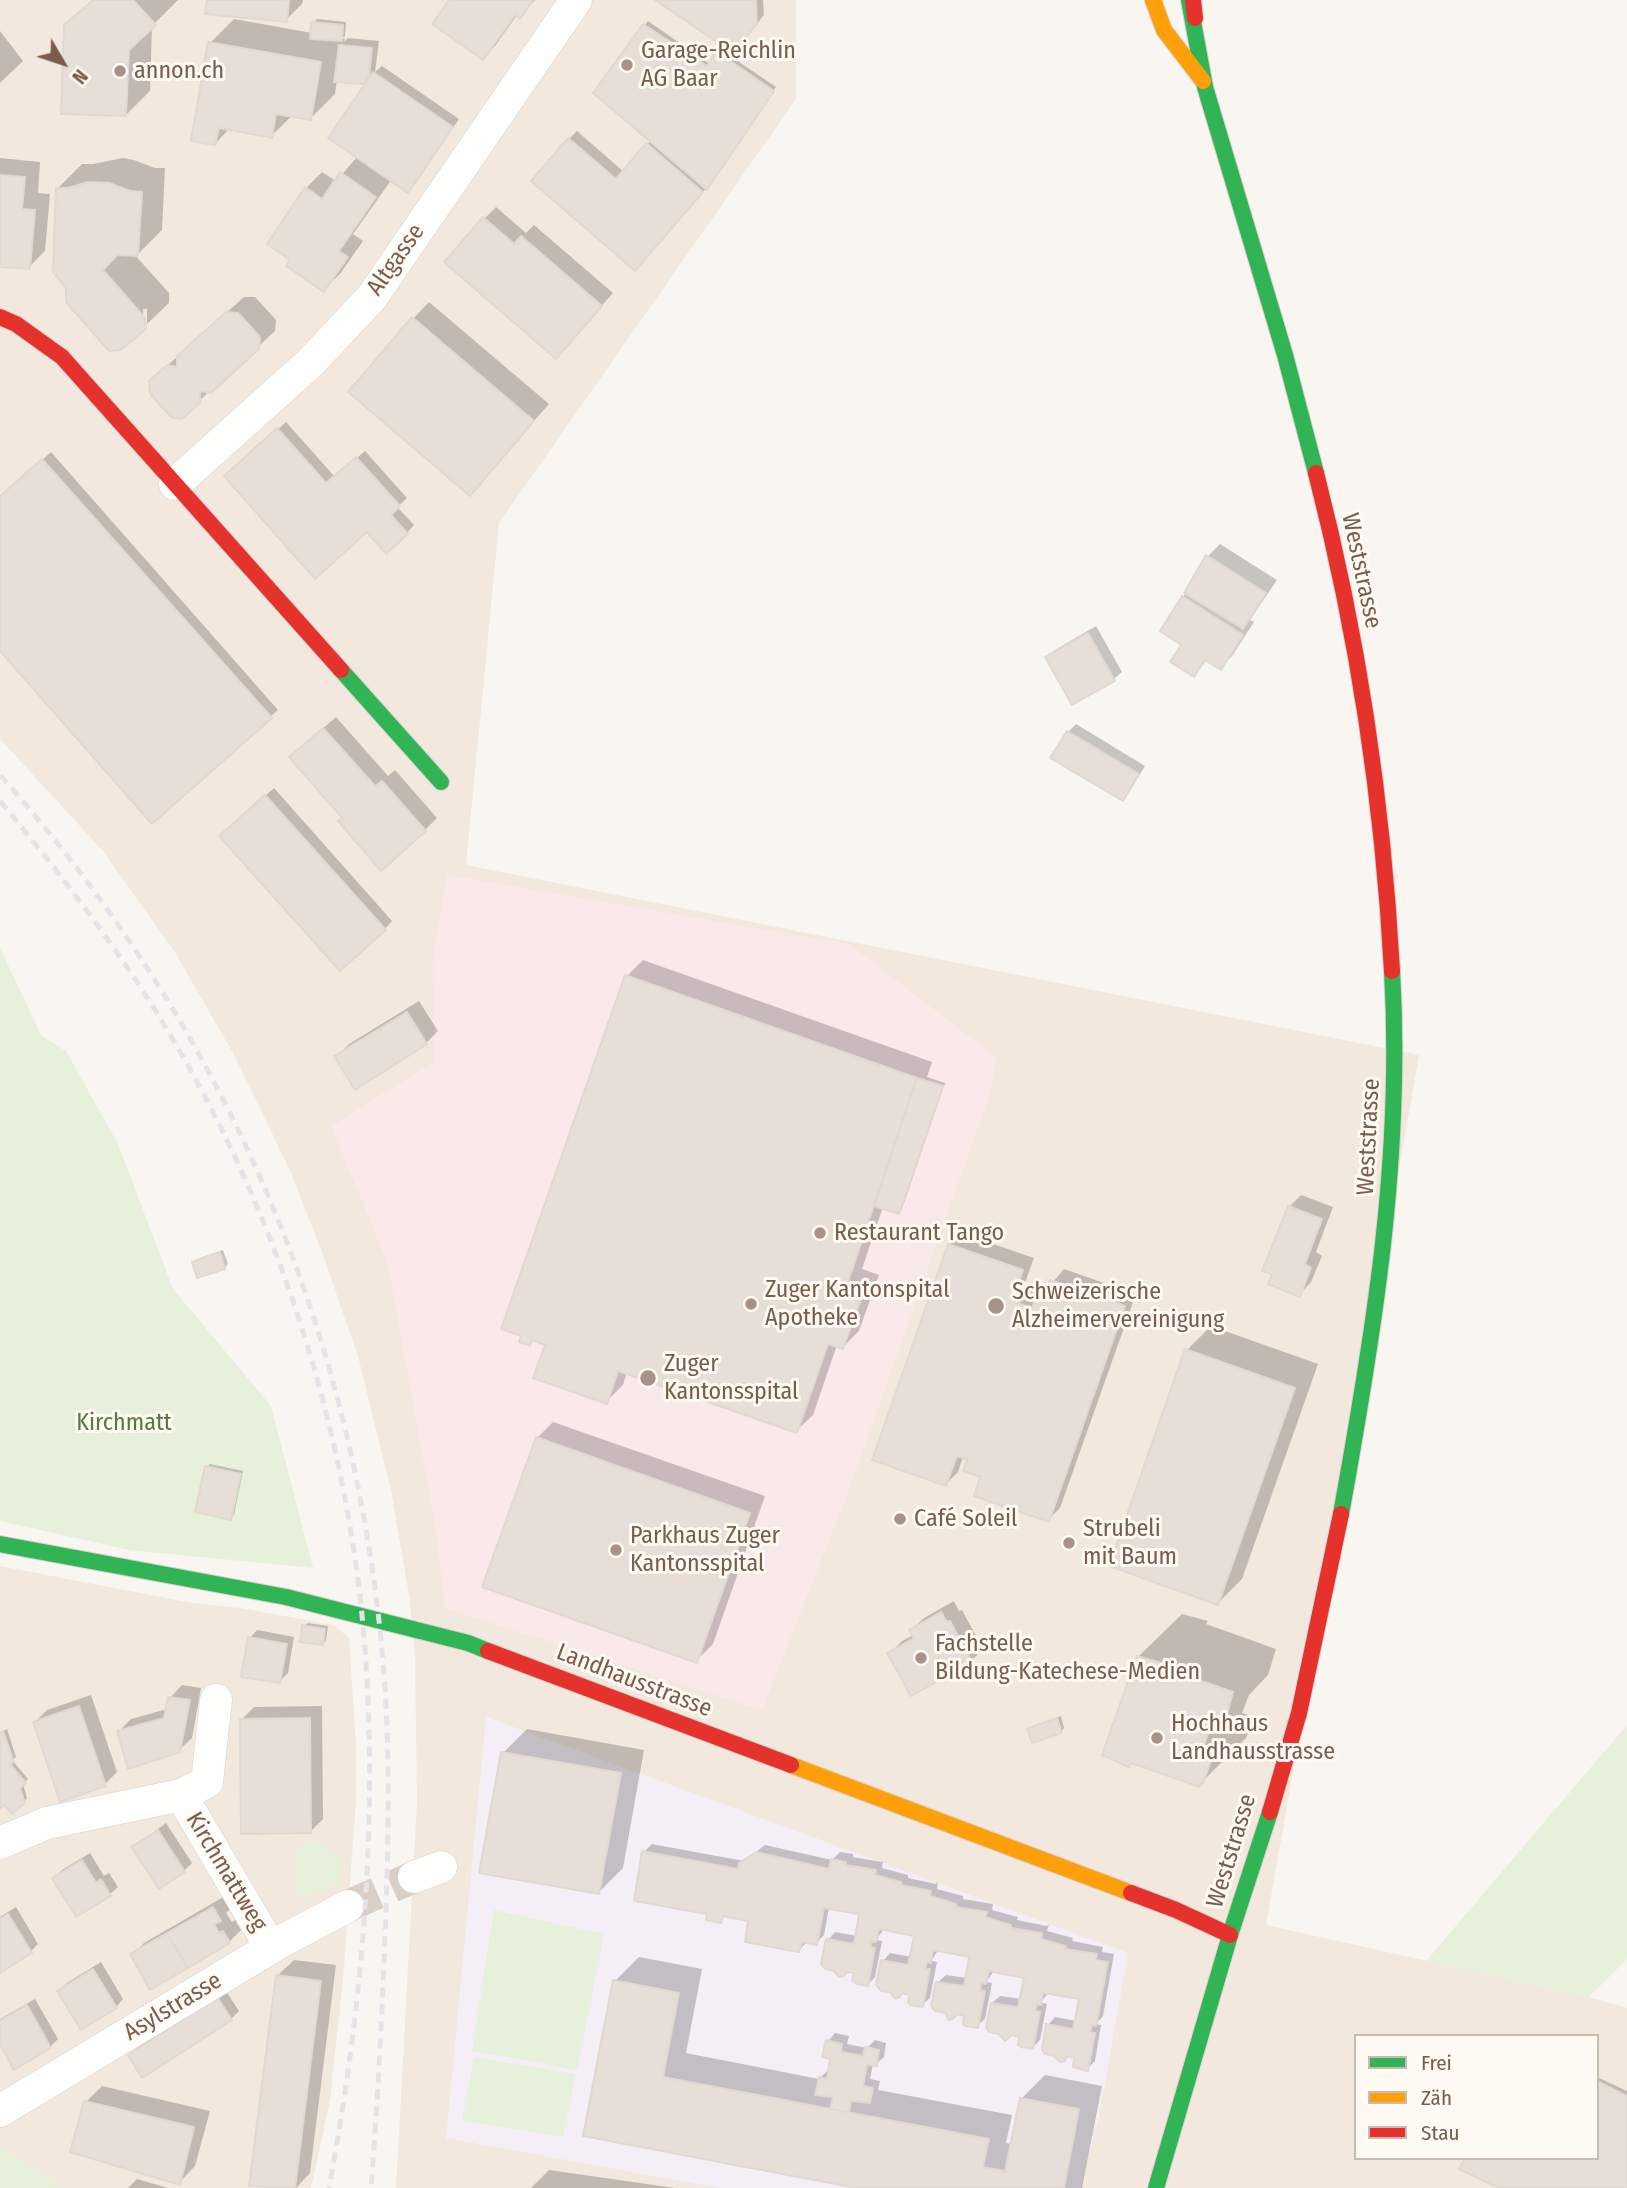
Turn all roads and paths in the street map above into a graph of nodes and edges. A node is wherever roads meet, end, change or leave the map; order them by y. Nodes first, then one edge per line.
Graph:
1 (576, 0) edge
2 (1153, 0) edge
3 (1191, 0) edge
4 (1203, 82) junction
5 (0, 317) edge
6 (175, 484) junction
7 (441, 782) dead end
8 (0, 1544) edge
9 (216, 1700) dead end
10 (181, 1796) junction
11 (0, 1843) edge
12 (348, 1906) tunnel mouth
13 (1230, 1934) junction
14 (271, 1948) junction
15 (0, 2111) edge
16 (1156, 2188) edge

1 - 6 street, Altgasse
2 - 4 main road, Weststrasse
3 - 4 main road, Weststrasse
4 - 13 main road, Weststrasse
5 - 6 main road
6 - 7 main road
8 - 13 main road, Landhausstrasse
9 - 10 street, Kirchmattweg
10 - 11 street, Kirchmattweg
10 - 14 street, Kirchmattweg
12 - 14 street, Asylstrasse
13 - 16 main road, Weststrasse
14 - 15 street, Asylstrasse

